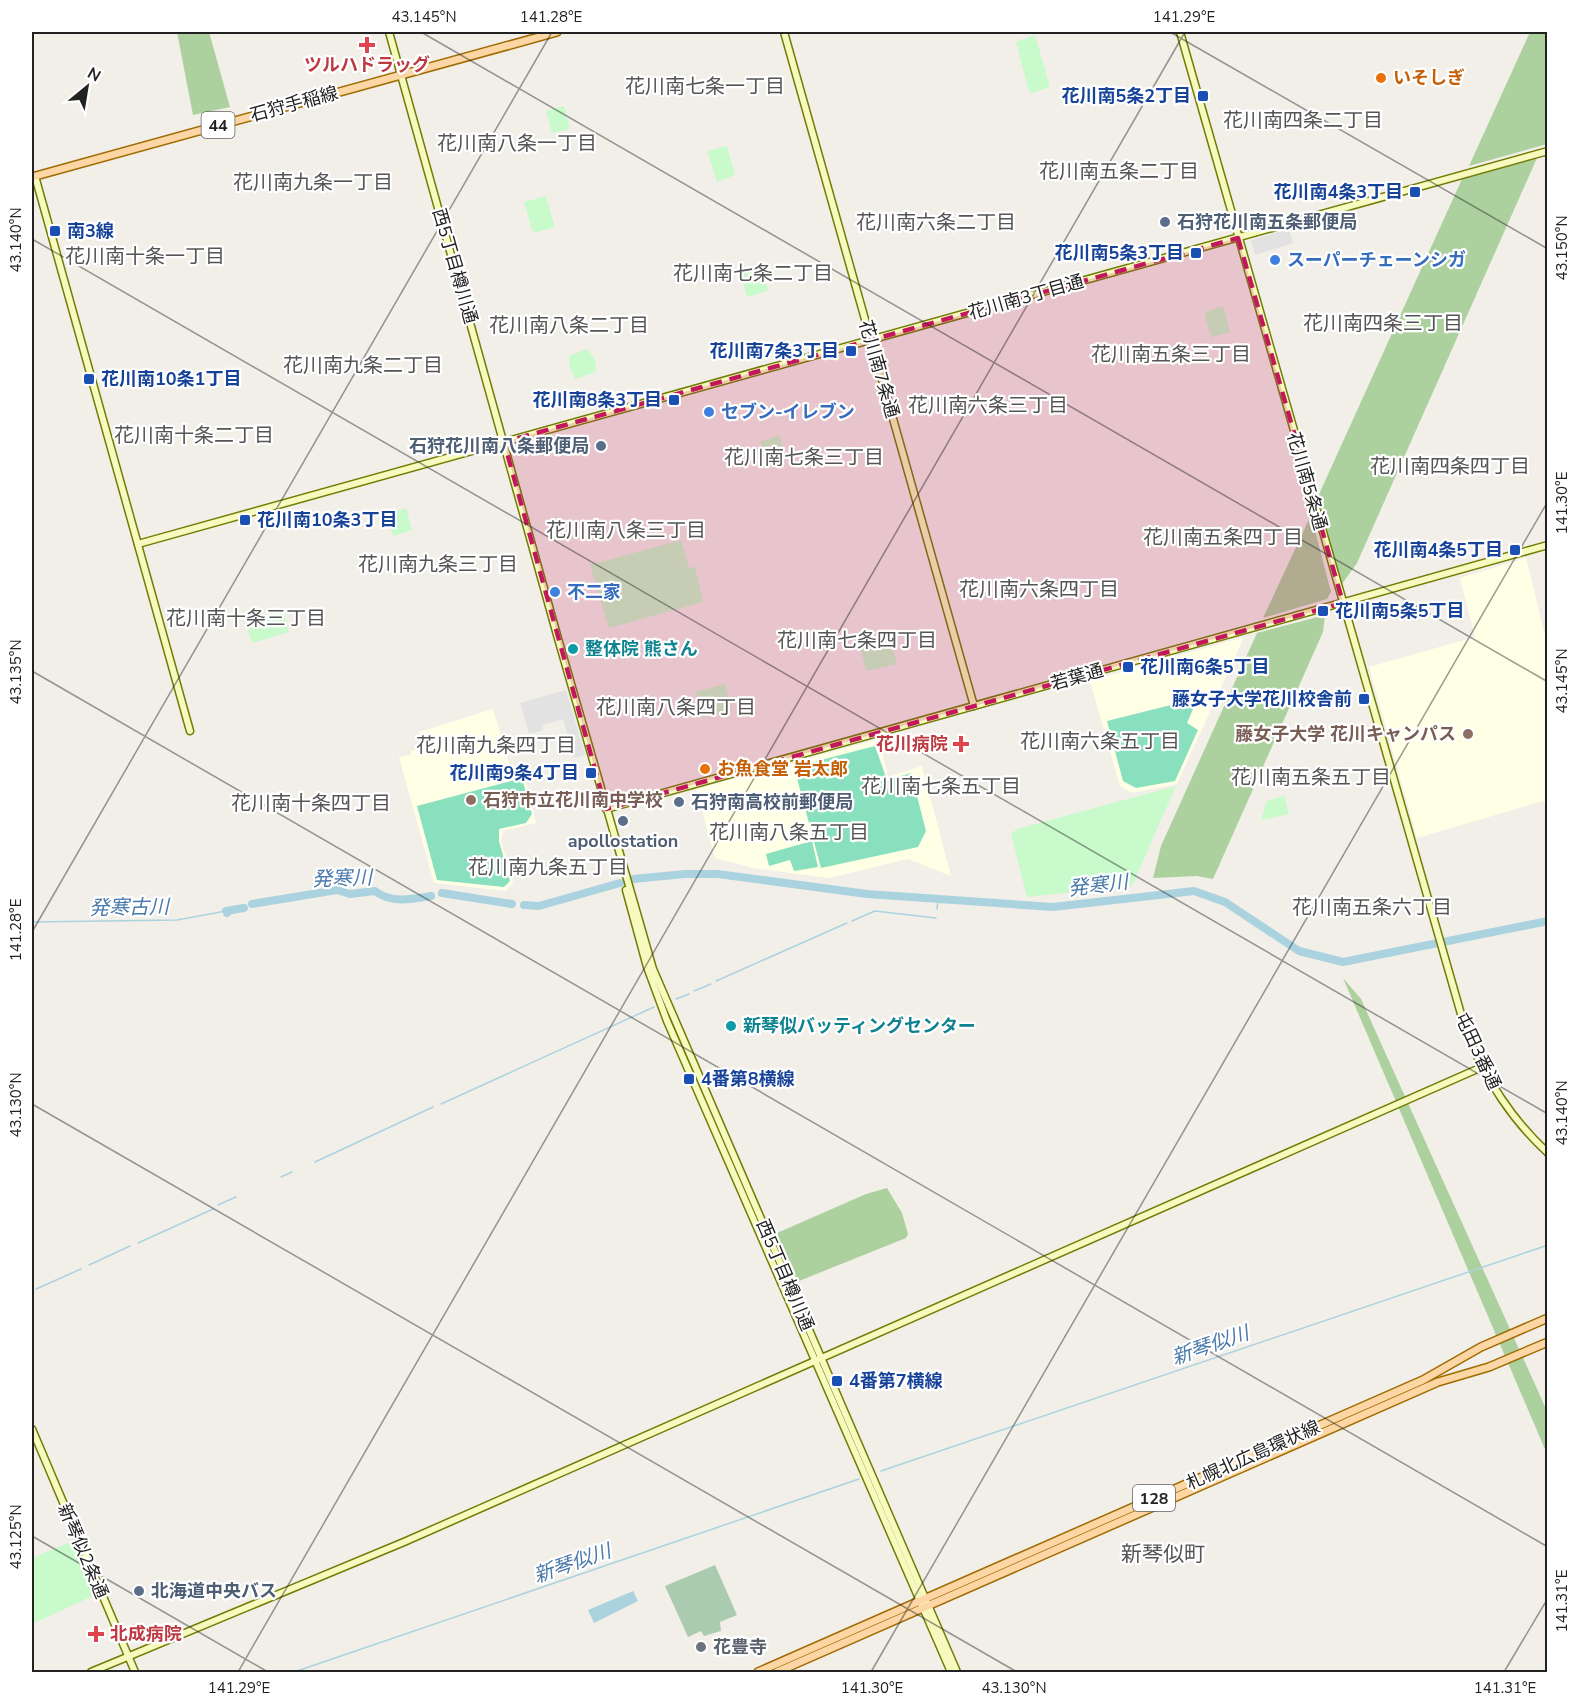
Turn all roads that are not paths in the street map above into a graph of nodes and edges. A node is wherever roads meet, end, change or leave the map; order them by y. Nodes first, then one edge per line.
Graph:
1 (390, 32) edge
2 (557, 32) edge
3 (784, 32) edge
4 (1180, 32) edge
5 (402, 75) junction
6 (1548, 151) edge
7 (33, 176) edge
8 (1238, 238) junction
9 (871, 340) junction
10 (504, 442) junction
11 (138, 544) junction
12 (1548, 545) edge
13 (1343, 603) junction
14 (974, 706) junction
15 (190, 731) dead end
16 (606, 809) junction
17 (1447, 969) joint
18 (1482, 1067) junction
19 (1548, 1153) edge
20 (1548, 1318) edge
21 (1548, 1342) edge
22 (818, 1360) junction
23 (32, 1429) edge
24 (924, 1604) junction
25 (128, 1657) junction
26 (91, 1672) edge
27 (135, 1672) edge
28 (758, 1672) edge
29 (777, 1672) edge
30 (951, 1672) edge
31 (957, 1672) edge

1 - 5 street, 西5丁目樽川通
2 - 5 main road, 石狩手稲線 / 44
3 - 9 street, 花川南7条通
4 - 8 street, 花川南5条通
5 - 7 main road, 石狩手稲線 / 44
5 - 10 street, 西5丁目樽川通
6 - 8 street, 花川南3丁目通
7 - 11 street
8 - 9 street, 花川南3丁目通
8 - 13 street, 花川南5条通
9 - 10 street, 花川南3丁目通
9 - 14 street, 花川南7条通
10 - 11 street, 花川南3丁目通
10 - 16 street, 西5丁目樽川通
11 - 15 street
12 - 13 street, 若葉通
13 - 14 street, 若葉通
13 - 17 street, 花川南5条通
14 - 16 street, 若葉通
16 - 22 street, 西5丁目樽川通
17 - 18 street, 屯田3番通
18 - 19 street, 屯田3番通
18 - 22 street
20 - 24 main road, 札幌北広島環状線 / 128
21 - 24 main road, 札幌北広島環状線 / 128
22 - 24 street, 西5丁目樽川通
22 - 25 street
23 - 25 street, 新琴似2条通
24 - 28 main road, 札幌北広島環状線 / 128
24 - 29 main road, 札幌北広島環状線 / 128
24 - 30 street, 西5丁目樽川通
24 - 31 street, 西5丁目樽川通
25 - 26 street
25 - 27 street, 新琴似2条通

